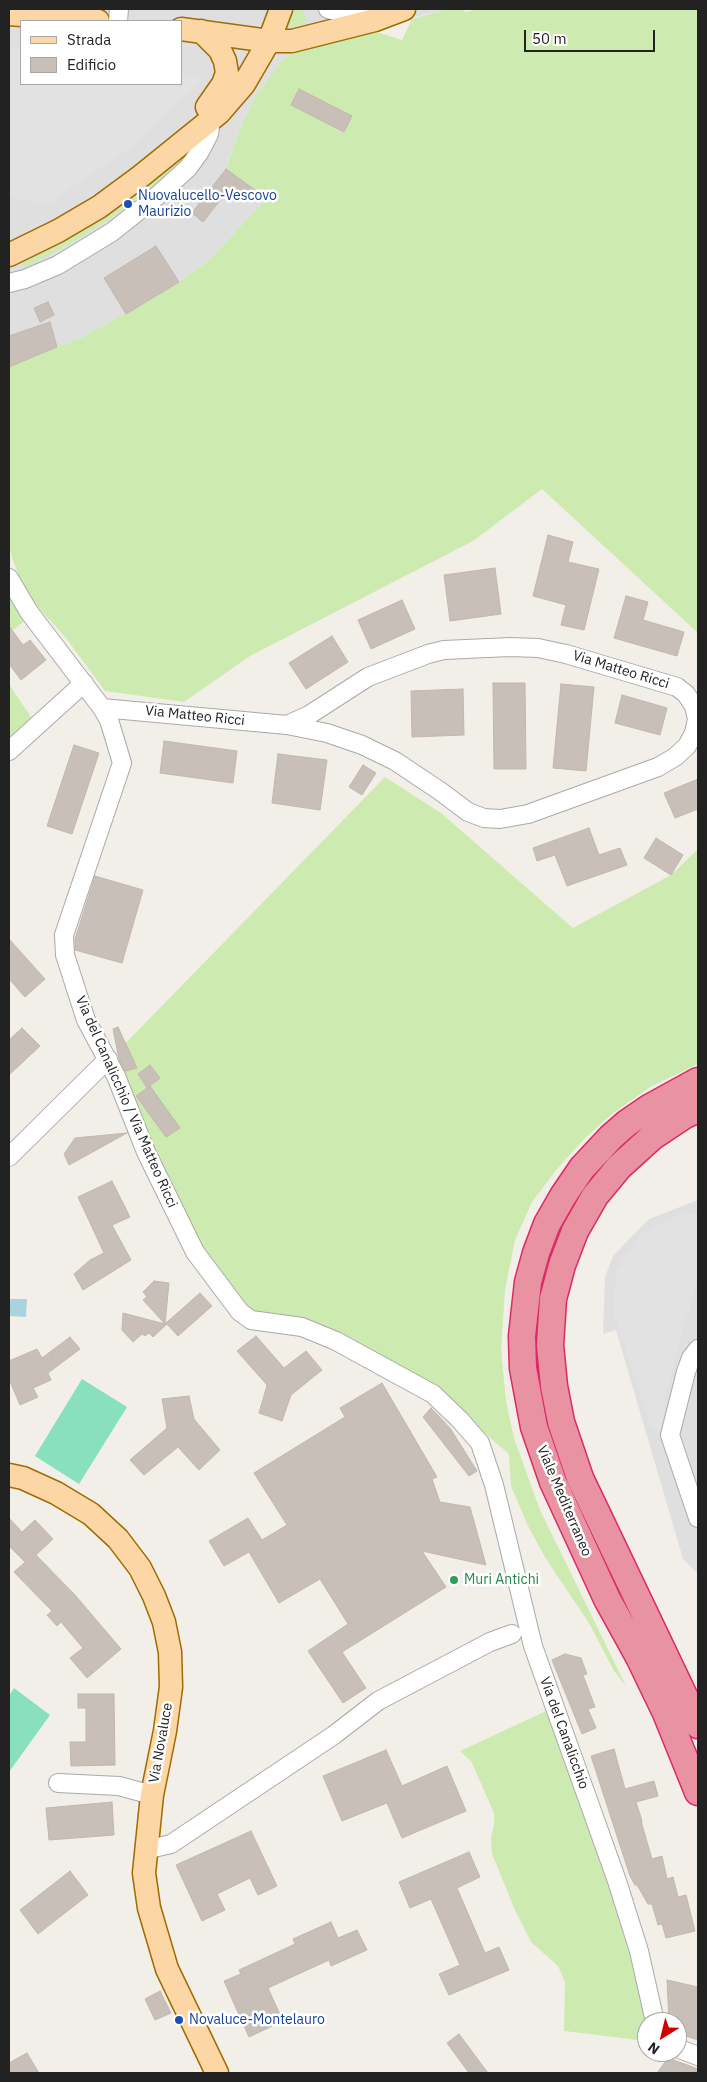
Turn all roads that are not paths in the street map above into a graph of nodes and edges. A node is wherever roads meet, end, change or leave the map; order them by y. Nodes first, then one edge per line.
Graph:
1 (280, 9) edge
2 (328, 9) edge
3 (402, 9) edge
4 (9, 14) edge
5 (85, 20) edge
6 (191, 30) edge
7 (269, 41) junction
8 (211, 119) junction
9 (168, 154) junction
10 (9, 255) edge
11 (9, 283) edge
12 (9, 578) edge
13 (84, 683) junction
14 (102, 708) junction
15 (287, 725) junction
16 (9, 751) edge
17 (108, 1059) junction
18 (698, 1082) edge
19 (698, 1109) edge
20 (9, 1157) edge
21 (698, 1349) edge
22 (480, 1443) joint
23 (9, 1475) edge
24 (698, 1518) edge
25 (512, 1634) dead end
26 (698, 1725) edge
27 (58, 1783) dead end
28 (698, 1792) edge
29 (152, 1795) junction
30 (145, 1850) junction
31 (653, 2012) edge
32 (217, 2073) edge

1 - 7 main road
2 - 3 street
3 - 7 main road
4 - 5 main road
6 - 7 main road
6 - 9 main road
7 - 8 main road
8 - 9 main road
8 - 11 street
9 - 10 main road
12 - 13 street, Via del Canalicchio / Via Matteo Ricci
13 - 14 street, Via del Canalicchio / Via Matteo Ricci
13 - 16 street
14 - 15 street, Via Matteo Ricci
14 - 17 street, Via del Canalicchio / Via Matteo Ricci
15 - 15 street, Via Matteo Ricci
17 - 20 street
17 - 22 street, Via del Canalicchio / Via Matteo Ricci
18 - 28 highway, Viale Mediterraneo
19 - 26 highway, Viale Mediterraneo
21 - 24 street
22 - 31 street, Via del Canalicchio
23 - 29 main road, Via Novaluce
25 - 30 street
27 - 29 street
29 - 30 main road, Via Novaluce
30 - 32 main road, Via Novaluce

